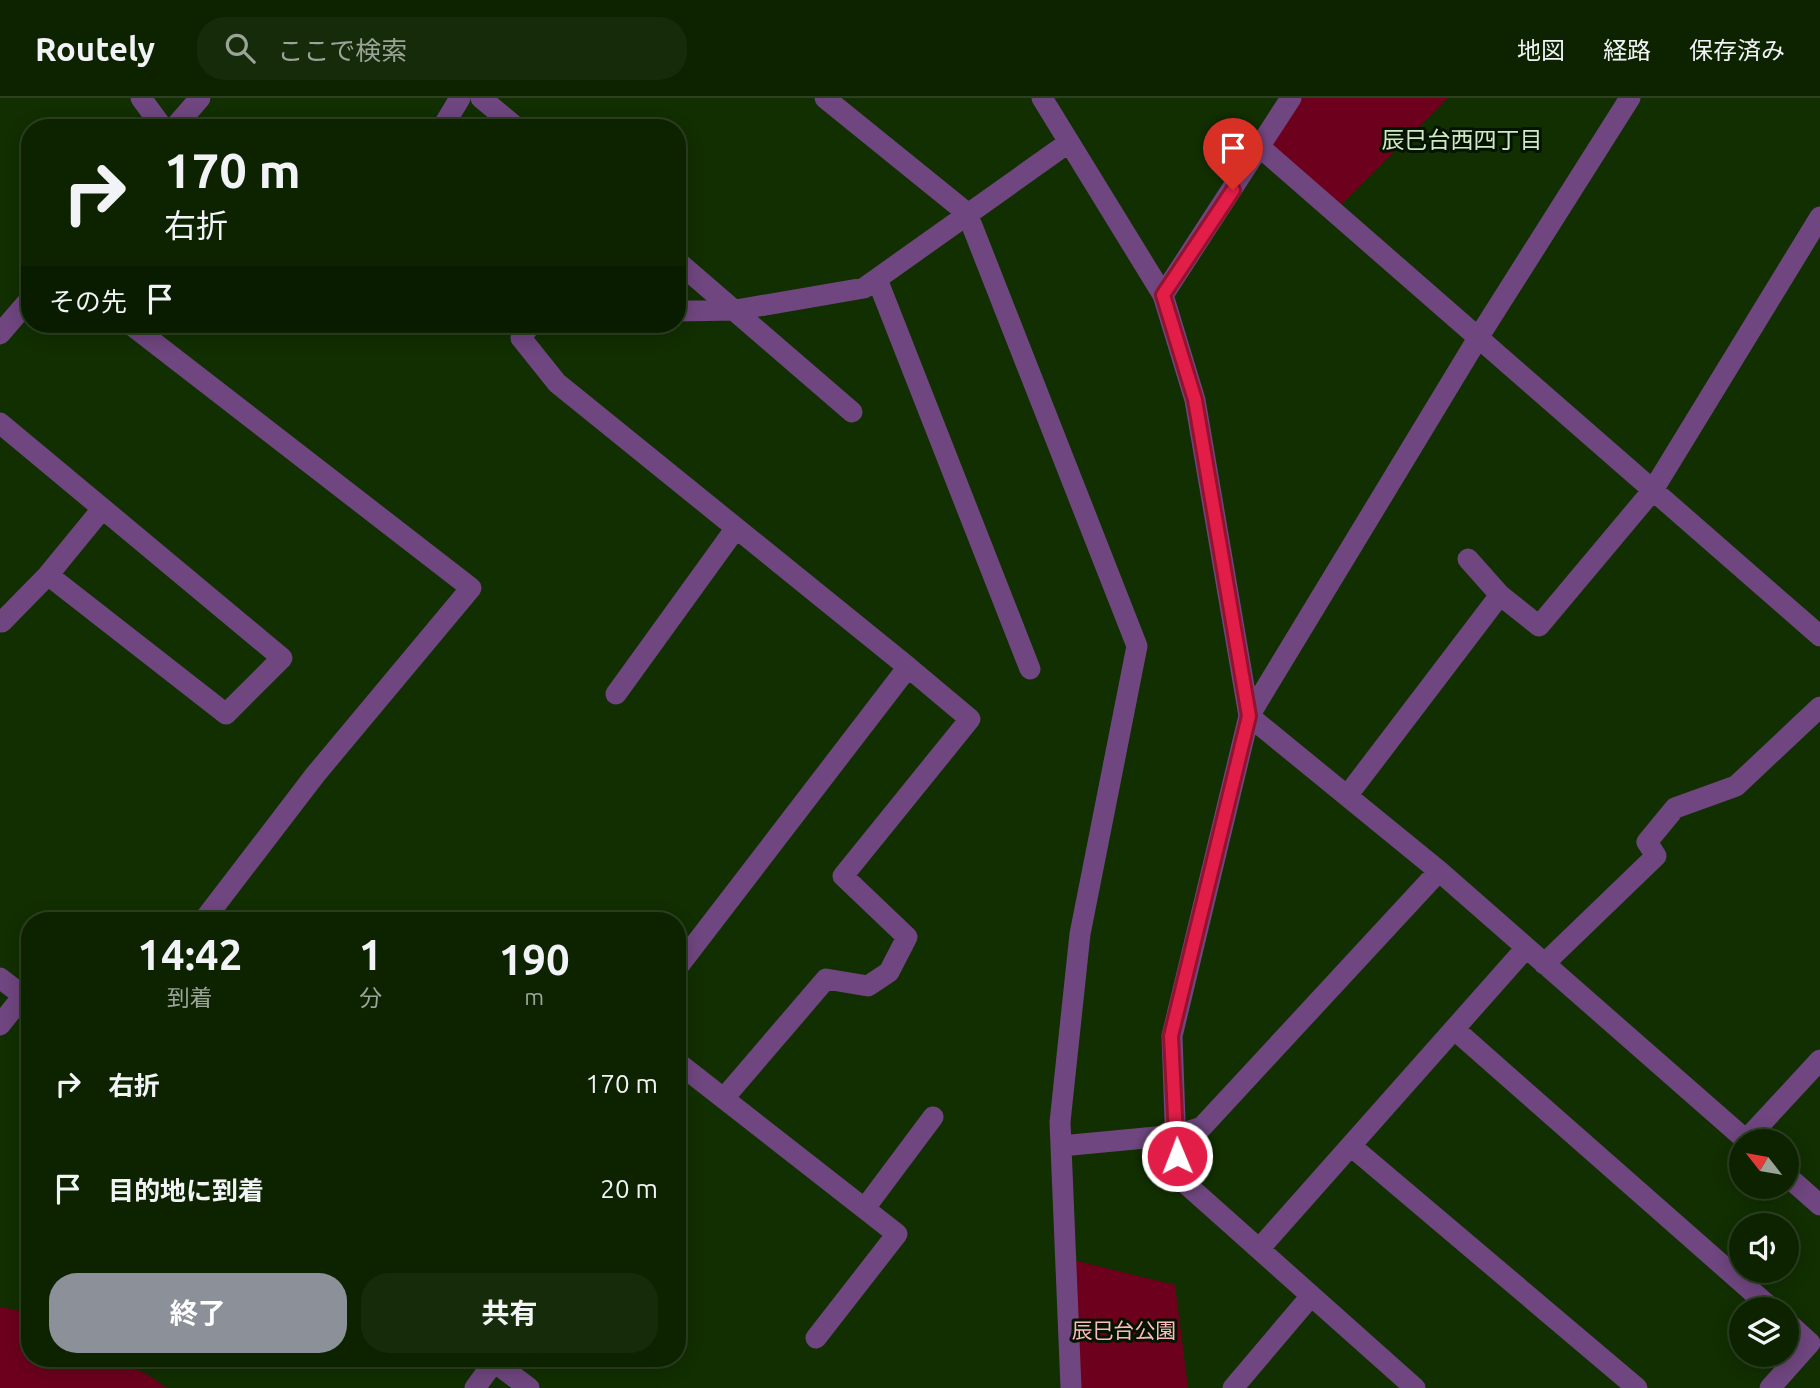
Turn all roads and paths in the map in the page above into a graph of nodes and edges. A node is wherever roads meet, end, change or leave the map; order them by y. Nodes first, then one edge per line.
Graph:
1 (141, 98) edge
2 (200, 98) edge
3 (460, 98) edge
4 (481, 98) edge
5 (825, 98) edge
6 (1042, 98) edge
7 (1291, 98) edge
8 (1630, 98) edge
9 (504, 105) edge
10 (156, 119) edge
11 (182, 119) edge
12 (447, 119) edge
13 (1068, 143) junction
14 (1261, 148) junction
15 (967, 213) junction
16 (1820, 217) edge
17 (686, 268) edge
18 (877, 279) junction
19 (1163, 295) junction
20 (21, 310) edge
21 (736, 310) junction
22 (686, 311) edge
23 (142, 333) edge
24 (525, 333) edge
25 (0, 334) edge
26 (1478, 338) junction
27 (852, 412) dead end
28 (0, 423) edge
29 (1653, 491) junction
30 (102, 509) junction
31 (736, 527) junction
32 (1468, 559) dead end
33 (48, 575) junction
34 (1500, 595) junction
35 (2, 622) edge
36 (1819, 632) edge
37 (908, 667) junction
38 (1030, 669) dead end
39 (616, 694) dead end
40 (1820, 706) edge
41 (1249, 716) junction
42 (1348, 796) junction
43 (1439, 872) junction
44 (210, 912) edge
45 (1526, 948) junction
46 (686, 956) edge
47 (1544, 964) junction
48 (0, 978) edge
49 (21, 994) edge
50 (21, 1003) edge
51 (0, 1025) edge
52 (1454, 1029) junction
53 (1820, 1059) edge
54 (686, 1069) edge
55 (724, 1098) junction
56 (933, 1118) dead end
57 (1732, 1129) edge
58 (1757, 1129) edge
59 (1177, 1135) junction
60 (1061, 1146) junction
61 (1351, 1146) junction
62 (1799, 1187) edge
63 (1820, 1205) edge
64 (865, 1209) junction
65 (1259, 1249) junction
66 (1311, 1296) junction
67 (1758, 1297) edge
68 (1799, 1333) edge
69 (816, 1338) dead end
70 (1799, 1355) edge
71 (487, 1367) edge
72 (500, 1367) edge
73 (1789, 1367) edge
74 (475, 1388) edge
75 (529, 1388) edge
76 (1070, 1388) edge
77 (1233, 1388) edge
78 (1415, 1388) edge
79 (1637, 1388) edge
80 (1770, 1388) edge

1 - 10 street
2 - 11 street
3 - 12 street
4 - 9 street
5 - 15 street
6 - 13 street
7 - 14 street
8 - 26 street
13 - 15 street
13 - 19 street
14 - 19 street
14 - 26 street
15 - 18 street
15 - 60 street
16 - 29 street
17 - 21 street
18 - 21 street
18 - 38 street
19 - 41 street
20 - 25 street
21 - 22 street
21 - 27 street
23 - 44 street
24 - 31 street
26 - 29 street
26 - 41 street
28 - 30 street
29 - 34 street
29 - 36 street
30 - 33 street
30 - 33 street
31 - 37 street
31 - 39 street
32 - 34 street
33 - 35 street
34 - 42 street
37 - 46 street
37 - 55 street
40 - 47 street
41 - 42 street
41 - 59 street
42 - 43 street
43 - 45 street
43 - 59 street
45 - 47 street
45 - 52 street
47 - 57 street
48 - 49 street
50 - 51 street
52 - 61 street
52 - 67 street
53 - 58 street
54 - 55 street
55 - 64 street
56 - 64 street
59 - 60 street
59 - 65 street
60 - 76 street
61 - 65 street
61 - 79 street
62 - 63 street
64 - 69 street
65 - 66 street
66 - 77 street
66 - 78 street
68 - 70 street
71 - 74 street
72 - 75 street
73 - 80 street

